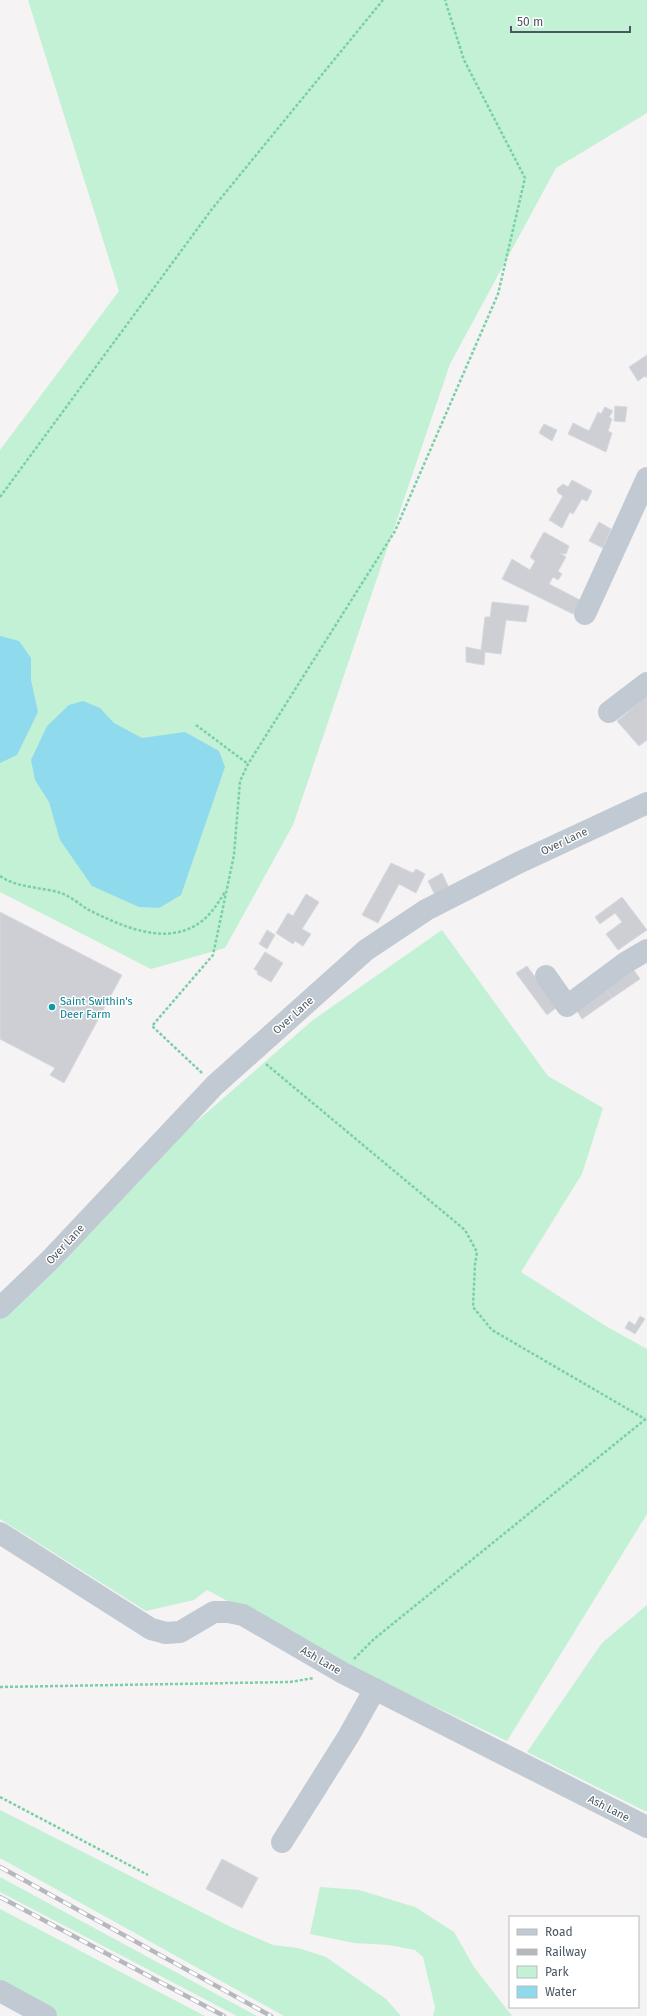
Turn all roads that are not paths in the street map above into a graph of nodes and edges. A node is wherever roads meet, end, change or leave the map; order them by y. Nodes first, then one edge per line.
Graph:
1 (647, 478) edge
2 (585, 614) dead end
3 (647, 683) edge
4 (608, 712) dead end
5 (647, 803) edge
6 (647, 950) edge
7 (546, 976) dead end
8 (0, 1308) edge
9 (0, 1533) edge
10 (375, 1689) junction
11 (647, 1827) edge
12 (282, 1842) dead end
13 (0, 1991) edge
14 (46, 2016) edge

1 - 2 street
3 - 4 street
5 - 8 street, Over Lane
6 - 7 street
9 - 10 street, Ash Lane
10 - 11 street, Ash Lane
10 - 12 street
13 - 14 street

